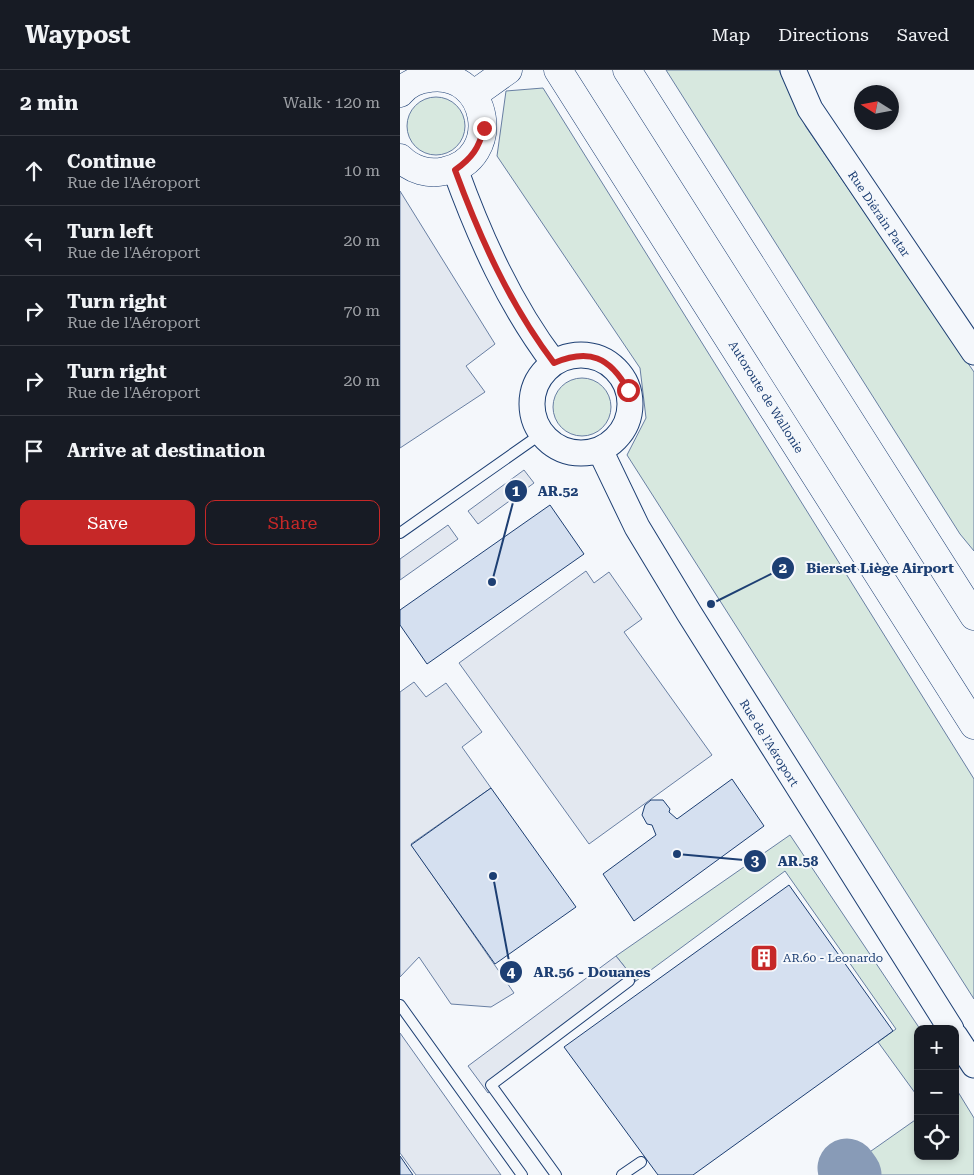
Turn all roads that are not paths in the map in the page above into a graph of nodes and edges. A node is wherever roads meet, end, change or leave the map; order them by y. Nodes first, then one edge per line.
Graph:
1 (508, 70) edge
2 (558, 70) edge
3 (626, 70) edge
4 (793, 70) edge
5 (401, 90) edge
6 (473, 95) junction
7 (400, 158) edge
8 (455, 170) junction
9 (974, 352) edge
10 (554, 363) junction
11 (542, 434) junction
12 (600, 450) junction
13 (400, 533) edge
14 (974, 616) edge
15 (974, 725) edge
16 (629, 981) dead end
17 (400, 1005) edge
18 (948, 1025) edge
19 (959, 1042) edge
20 (974, 1065) edge
21 (641, 1162) dead end
22 (522, 1175) edge
23 (556, 1175) edge
24 (622, 1175) edge

1 - 6 main road
2 - 15 main road, Autoroute de Wallonie
3 - 14 main road
4 - 9 street, Rue Diérain Patar
5 - 6 main road
6 - 8 main road
7 - 8 main road
8 - 10 street
10 - 11 street
10 - 12 street
11 - 12 street
11 - 13 lane
12 - 18 street, Rue de l'Aéroport
16 - 23 lane
17 - 22 lane
19 - 20 street
21 - 24 lane

